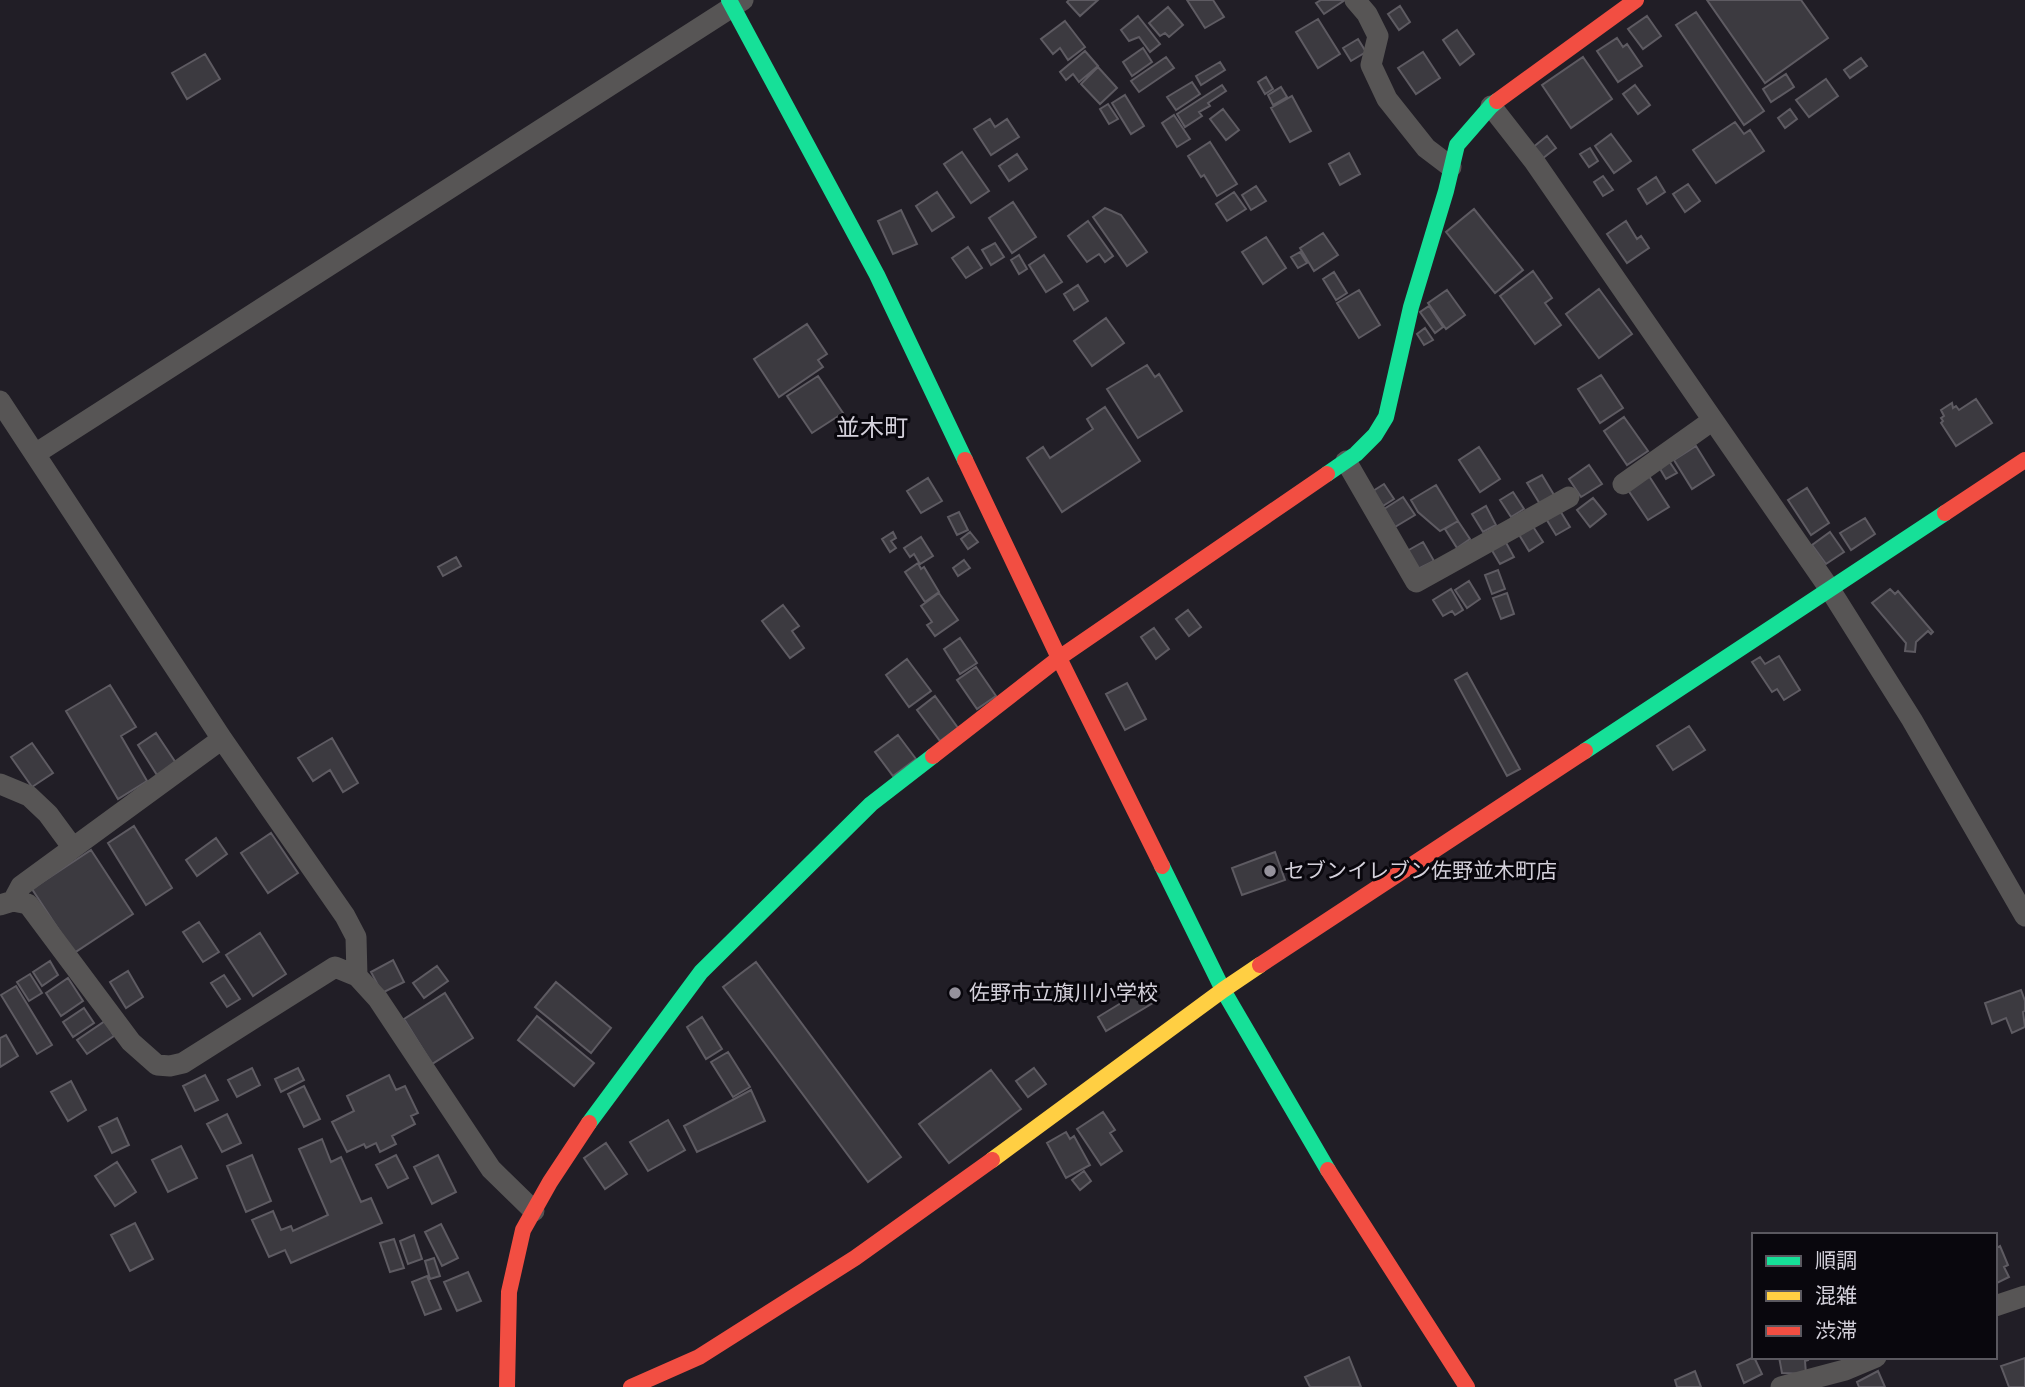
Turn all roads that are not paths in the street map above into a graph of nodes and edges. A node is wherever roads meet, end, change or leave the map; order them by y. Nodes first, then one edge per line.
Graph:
1 (1355, 0) edge
2 (1636, 0) edge
3 (735, 2) edge
4 (1491, 106) junction
5 (1451, 167) junction
6 (0, 401) edge
7 (1713, 420) junction
8 (35, 454) junction
9 (2025, 460) edge
10 (1346, 461) junction
11 (1623, 484) dead end
12 (1569, 497) dead end
13 (1829, 589) junction
14 (1059, 658) junction
15 (222, 739) junction
16 (0, 784) edge
17 (73, 848) junction
18 (6, 903) edge
19 (2025, 916) edge
20 (356, 976) junction
21 (1223, 990) junction
22 (534, 1211) junction
23 (2025, 1296) edge
24 (1997, 1305) edge
25 (1871, 1359) edge
26 (507, 1387) edge
27 (631, 1387) edge
28 (1467, 1387) edge
29 (1781, 1387) edge

1 - 5 street
2 - 4 street
3 - 8 street
3 - 14 street
4 - 5 street
4 - 7 street
5 - 10 street
6 - 8 street
7 - 11 street
7 - 13 street
8 - 15 street
9 - 13 street
10 - 12 street
10 - 14 street
13 - 19 street
13 - 21 street
14 - 21 street
14 - 22 street
15 - 17 street
15 - 20 street
16 - 17 street
17 - 18 street
18 - 20 street
20 - 22 street
21 - 27 street
21 - 28 street
22 - 26 street
23 - 24 street
25 - 29 street

